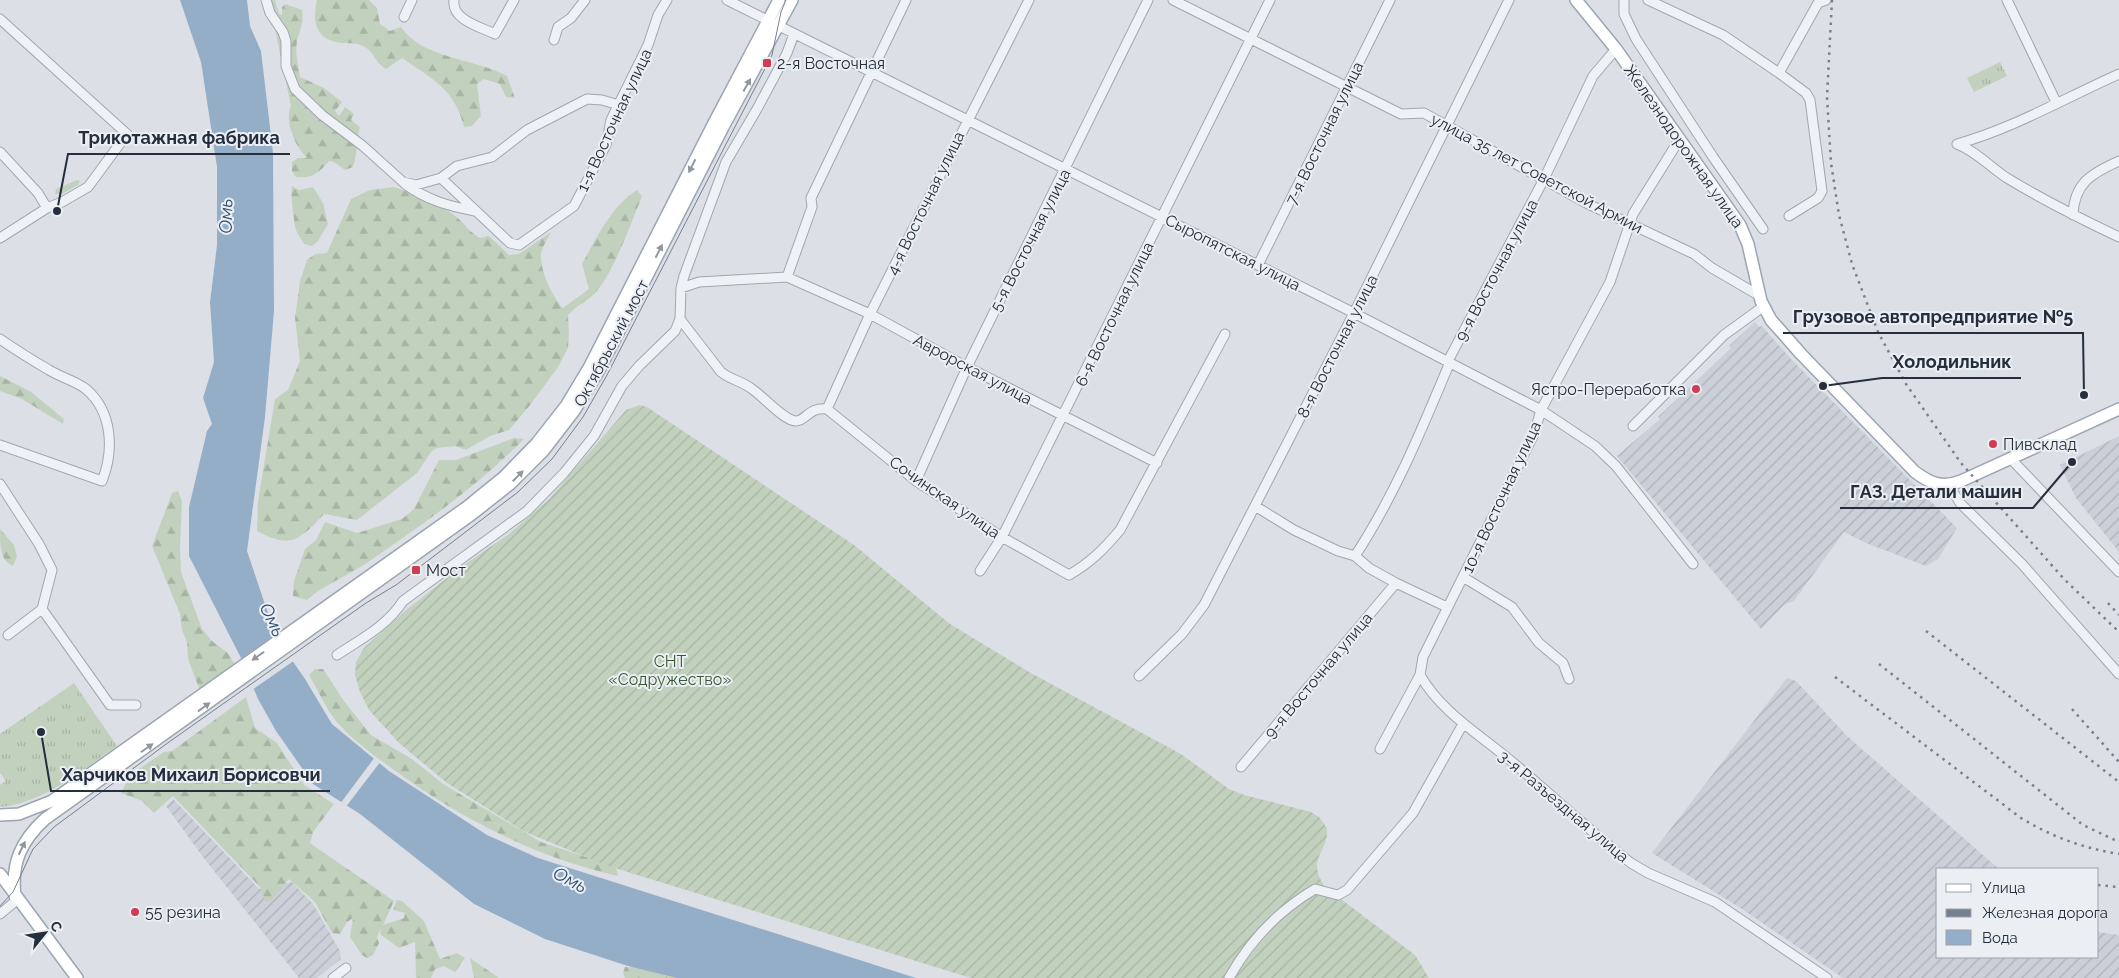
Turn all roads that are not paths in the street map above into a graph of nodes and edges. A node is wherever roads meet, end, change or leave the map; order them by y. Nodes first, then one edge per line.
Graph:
1 (266, 0) edge
2 (412, 0) edge
3 (454, 0) edge
4 (514, 0) edge
5 (585, 0) edge
6 (667, 0) edge
7 (727, 0) edge
8 (779, 0) edge
9 (792, 0) edge
10 (906, 0) edge
11 (1028, 0) edge
12 (1148, 0) edge
13 (1173, 0) edge
14 (1270, 0) edge
15 (1390, 0) edge
16 (1510, 0) edge
17 (1576, 0) edge
18 (1624, 0) edge
19 (1648, 0) edge
20 (2007, 0) edge
21 (1818, 1) edge
22 (404, 17) dead end
23 (0, 19) edge
24 (768, 20) junction
25 (779, 26) junction
26 (794, 34) junction
27 (1251, 38) junction
28 (554, 40) dead end
29 (1616, 49) junction
30 (872, 72) junction
31 (1779, 73) junction
32 (2119, 74) edge
33 (1346, 88) junction
34 (2056, 102) junction
35 (619, 105) junction
36 (967, 120) junction
37 (718, 125) junction
38 (1448, 126) junction
39 (1679, 140) junction
40 (0, 152) edge
41 (2119, 161) edge
42 (1066, 169) junction
43 (441, 178) junction
44 (1544, 179) junction
45 (403, 182) junction
46 (47, 208) junction
47 (475, 211) junction
48 (2073, 215) junction
49 (1789, 216) dead end
50 (1162, 217) junction
51 (1629, 222) junction
52 (1764, 230) dead end
53 (2119, 237) edge
54 (0, 238) edge
55 (1258, 265) junction
56 (787, 277) junction
57 (681, 288) junction
58 (1762, 301) junction
59 (1354, 313) junction
60 (870, 314) junction
61 (680, 319) junction
62 (1225, 334) dead end
63 (0, 339) edge
64 (1449, 362) junction
65 (967, 367) junction
66 (827, 409) junction
67 (1541, 410) junction
68 (2119, 410) edge
69 (1063, 416) junction
70 (1633, 426) dead end
71 (0, 445) edge
72 (2011, 459) junction
73 (1157, 463) junction
74 (916, 481) junction
75 (0, 484) edge
76 (1949, 485) junction
77 (1255, 506) junction
78 (1002, 537) junction
79 (1355, 556) junction
80 (1693, 564) dead end
81 (980, 571) dead end
82 (2119, 572) edge
83 (1463, 577) junction
84 (1396, 583) junction
85 (1447, 607) junction
86 (42, 609) junction
87 (8, 635) dead end
88 (337, 655) dead end
89 (2119, 674) edge
90 (1420, 675) junction
91 (1139, 676) dead end
92 (1569, 679) dead end
93 (136, 705) dead end
94 (1464, 724) junction
95 (161, 731) junction
96 (1380, 749) dead end
97 (1241, 767) dead end
98 (0, 816) edge
99 (0, 874) edge
100 (16, 897) junction
101 (0, 914) edge
102 (346, 968) dead end
103 (77, 978) edge
104 (333, 978) edge
105 (1229, 978) edge
106 (1827, 978) edge

1 - 45 street
2 - 22 street
3 - 4 street
5 - 28 street
6 - 35 street, 1-я Восточная улица
7 - 24 street, Сыропятская улица
8 - 24 main road
9 - 25 main road
10 - 30 street
11 - 36 street, 4-я Восточная улица
12 - 42 street, 5-я Восточная улица
13 - 27 street, улица 35 лет Советской Армии
14 - 27 street, 6-я Восточная улица
15 - 33 street, 7-я Восточная улица
16 - 38 street, 8-я Восточная улица
17 - 29 main road, Железнодорожная улица
18 - 52 street
19 - 31 street
20 - 34 street
21 - 31 street
23 - 46 street
24 - 25 street, Сыропятская улица
24 - 37 main road
25 - 26 street, Сыропятская улица
37 -> 25 main road
26 - 30 street, Сыропятская улица
26 - 57 street
27 - 33 street, улица 35 лет Советской Армии
27 - 50 street, 6-я Восточная улица
29 - 39 main road, Железнодорожная улица
29 - 44 street, 9-я Восточная улица
30 - 36 street, Сыропятская улица
30 - 56 street
31 - 49 street
32 - 34 street
33 - 38 street, улица 35 лет Советской Армии
33 - 55 street, 7-я Восточная улица
34 - 48 street
35 - 43 street
35 - 47 street, 1-я Восточная улица
36 - 42 street, Сыропятская улица
36 - 60 street, 4-я Восточная улица
37 - 95 main road, Октябрьский мост
38 - 44 street, улица 35 лет Советской Армии
38 - 59 street, 8-я Восточная улица
39 - 51 street, 10-я Восточная улица
39 - 58 main road, Железнодорожная улица
40 - 46 street
41 - 48 street
42 - 50 street, Сыропятская улица
42 - 65 street, 5-я Восточная улица
43 - 45 street
43 - 47 street
44 - 51 street, улица 35 лет Советской Армии
44 - 64 street, 9-я Восточная улица
45 - 47 street
46 - 54 street
48 - 53 street
50 - 55 street, Сыропятская улица
50 - 69 street, 6-я Восточная улица
51 - 58 street, улица 35 лет Советской Армии
51 - 67 street, 10-я Восточная улица
55 - 59 street, Сыропятская улица
56 - 57 street
56 - 60 street, Аврорская улица
57 - 61 street
58 - 70 street
58 - 76 main road, Железнодорожная улица
59 - 64 street, Сыропятская улица
59 - 77 street, 8-я Восточная улица
60 - 65 street, Аврорская улица
60 - 66 street, 4-я Восточная улица
61 - 66 street
61 - 88 street
62 - 73 street
63 - 71 street
64 - 67 street, Сыропятская улица
64 - 79 street, 9-я Восточная улица
65 - 69 street, Аврорская улица
65 - 74 street, 5-я Восточная улица
66 - 74 street, Сочинская улица
67 - 80 street, Сыропятская улица
67 - 83 street, 10-я Восточная улица
68 - 72 main road
69 - 73 street, Аврорская улица
69 - 78 street, 6-я Восточная улица
72 - 76 main road
72 - 82 street
73 - 78 street, Сочинская улица
74 - 78 street, Сочинская улица
75 - 86 street
76 - 89 street
77 - 79 street
77 - 91 street, 8-я Восточная улица
78 - 81 street, 6-я Восточная улица
79 - 84 street
83 - 85 street, 10-я Восточная улица
83 - 92 street
84 - 85 street
84 - 97 street, 9-я Восточная улица
85 - 90 street, 10-я Восточная улица
86 - 87 street
86 - 93 street
90 - 94 street, 3-я Разъездная улица
90 - 96 street, 10-я Восточная улица
94 - 105 street
94 - 106 street, 3-я Разъездная улица
95 - 98 main road
100 -> 95 main road
99 - 100 main road
100 - 101 street
100 - 103 main road
102 - 104 street

